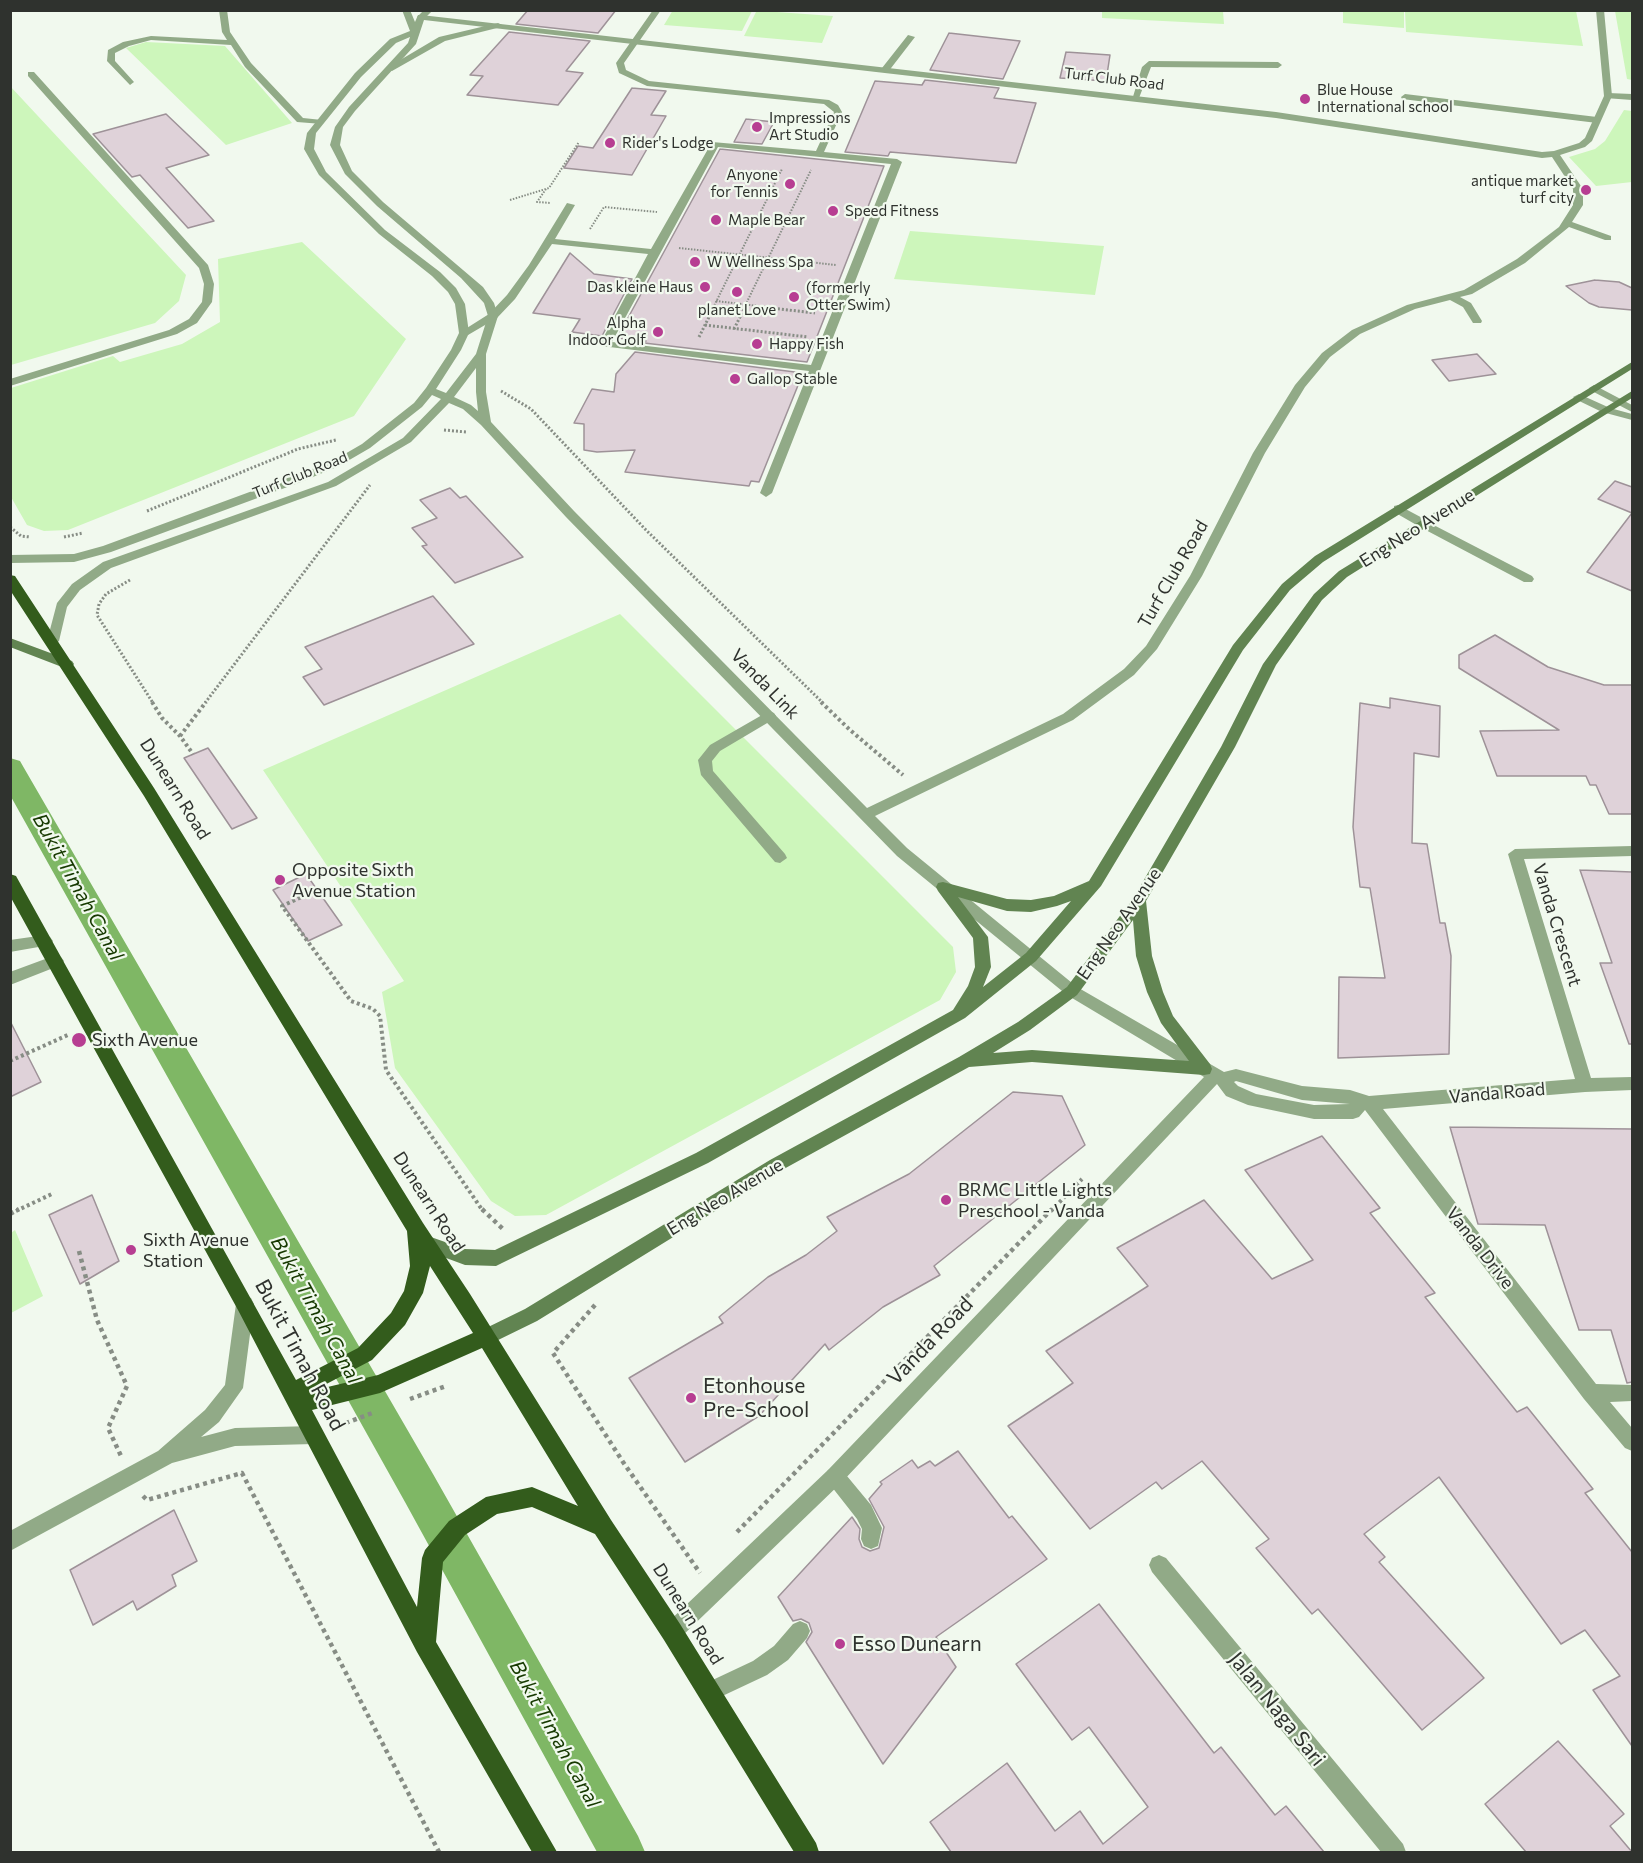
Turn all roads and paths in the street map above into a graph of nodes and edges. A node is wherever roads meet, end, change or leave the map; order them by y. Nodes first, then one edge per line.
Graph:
1 (223, 10) edge
2 (406, 10) edge
3 (429, 10) edge
4 (657, 10) edge
5 (1600, 10) edge
6 (421, 17) junction
7 (498, 25) junction
8 (415, 32) junction
9 (911, 37) dead end
10 (635, 42) junction
11 (234, 43) junction
12 (1278, 65) dead end
13 (368, 66) junction
14 (389, 69) junction
15 (885, 70) junction
16 (31, 74) dead end
17 (130, 82) dead end
18 (1608, 96) junction
19 (1405, 97) dead end
20 (1632, 97) edge
21 (1135, 99) junction
22 (1598, 120) junction
23 (319, 122) junction
24 (579, 142) dead end
25 (790, 151) junction
26 (819, 154) junction
27 (1557, 157) dead end
28 (510, 200) dead end
29 (570, 205) dead end
30 (676, 213) junction
31 (1567, 223) junction
32 (1608, 238) dead end
33 (549, 241) junction
34 (580, 244) junction
35 (656, 249) junction
36 (739, 254) junction
37 (769, 257) junction
38 (855, 267) junction
39 (1451, 296) junction
40 (717, 301) junction
41 (746, 304) junction
42 (837, 315) junction
43 (493, 316) junction
44 (1477, 321) dead end
45 (705, 325) junction
46 (734, 329) junction
47 (464, 333) junction
48 (827, 339) junction
49 (697, 341) dead end
50 (481, 354) junction
51 (1632, 365) edge
52 (815, 369) junction
53 (10, 383) edge
54 (1594, 388) junction
55 (430, 390) junction
56 (481, 392) junction
57 (1632, 394) edge
58 (448, 397) junction
59 (1580, 397) junction
60 (1619, 402) junction
61 (1632, 409) edge
62 (1606, 410) junction
63 (1632, 417) edge
64 (485, 423) junction
65 (436, 429) dead end
66 (497, 435) junction
67 (343, 437) dead end
68 (375, 479) dead end
69 (766, 493) dead end
70 (1398, 509) junction
71 (146, 511) dead end
72 (1424, 524) junction
73 (10, 527) edge
74 (85, 533) dead end
75 (56, 537) dead end
76 (39, 538) dead end
77 (10, 559) edge
78 (138, 576) dead end
79 (10, 579) edge
80 (1528, 579) dead end
81 (52, 641) junction
82 (10, 642) edge
83 (67, 664) junction
84 (769, 716) junction
85 (180, 736) junction
86 (193, 754) dead end
87 (919, 789) junction
88 (866, 814) junction
89 (1632, 851) edge
90 (780, 858) dead end
91 (10, 880) edge
92 (1096, 882) junction
93 (943, 887) junction
94 (306, 895) dead end
95 (1139, 901) junction
96 (45, 941) junction
97 (10, 946) edge
98 (1031, 957) junction
99 (56, 961) junction
100 (10, 980) edge
101 (1072, 991) junction
102 (959, 1014) junction
103 (90, 1025) junction
104 (10, 1061) edge
105 (965, 1062) junction
106 (1214, 1075) junction
107 (1632, 1084) edge
108 (1585, 1085) junction
109 (1365, 1103) junction
110 (1092, 1171) dead end
111 (54, 1193) dead end
112 (10, 1214) edge
113 (513, 1228) dead end
114 (422, 1236) junction
115 (79, 1251) dead end
116 (600, 1299) dead end
117 (245, 1304) junction
118 (486, 1337) junction
119 (1591, 1393) junction
120 (1632, 1393) edge
121 (295, 1398) junction
122 (314, 1435) junction
123 (1632, 1442) edge
124 (165, 1456) junction
125 (130, 1476) junction
126 (835, 1476) junction
127 (603, 1527) junction
128 (732, 1537) dead end
129 (872, 1539) dead end
130 (10, 1542) edge
131 (707, 1563) dead end
132 (1159, 1565) dead end
133 (699, 1571) junction
134 (714, 1592) junction
135 (800, 1631) dead end
136 (672, 1632) junction
137 (425, 1644) junction
138 (709, 1692) junction
139 (439, 1852) edge
140 (545, 1852) edge
141 (807, 1852) edge
142 (1395, 1852) edge

1 - 11 street
2 - 8 street
3 - 6 street, Turf Club Road
4 - 10 street
5 - 18 street, Turf Club Road
6 - 7 street, Turf Club Road
6 - 8 street, Turf Club Road
7 - 10 street, Turf Club Road
7 - 14 street, Turf Club Road
8 - 13 street
8 - 14 street, Turf Club Road
9 - 15 street
10 - 15 street, Turf Club Road
10 - 26 street
11 - 17 street
11 - 23 street
12 - 21 street
13 - 14 street
13 - 23 street
14 - 43 street, Turf Club Road
15 - 21 street, Turf Club Road
16 - 53 street
18 - 20 street
18 - 22 street, Turf Club Road
19 - 22 street
21 - 22 street, Turf Club Road
23 - 47 street
24 - 28 path
25 - 26 street
25 - 30 street
25 - 36 path
26 - 37 path
26 - 38 street
27 - 31 street, Turf Club Road
29 - 33 street
30 - 34 path
30 - 35 street
31 - 32 street
31 - 39 street, Turf Club Road
33 - 34 street
33 - 43 street
34 - 35 street
35 - 36 path
35 - 52 street
36 - 37 path
36 - 40 path
37 - 38 path
37 - 41 path
38 - 42 street
39 - 44 street
39 - 87 street, Turf Club Road
40 - 41 path
40 - 45 path
41 - 42 path
41 - 46 path
42 - 48 street
43 - 47 street
43 - 50 street, Turf Club Road
45 - 46 path
45 - 49 path
46 - 48 path
47 - 55 street, Turf Club Road
48 - 52 street
50 - 56 street
50 - 58 street, Turf Club Road
51 - 54 main road, Eng Neo Avenue
52 - 69 street
54 - 59 main road, Eng Neo Avenue
54 - 60 street
55 - 58 street, Vanda Link
55 - 77 street, Turf Club Road
56 - 64 street
56 - 87 path
57 - 60 main road, Eng Neo Avenue
58 - 64 street, Vanda Link
58 - 81 street, Turf Club Road
59 - 62 street
59 - 70 main road, Eng Neo Avenue
60 - 61 street
60 - 62 main road, Eng Neo Avenue
62 - 63 street
62 - 72 main road, Eng Neo Avenue
64 - 66 street, Vanda Link
65 - 66 path
66 - 84 street, Vanda Link
67 - 71 path
68 - 85 path
70 - 72 street
70 - 92 main road, Eng Neo Avenue
72 - 80 street
72 - 95 main road, Eng Neo Avenue
73 - 76 path
74 - 75 path
78 - 85 path
79 - 81 highway, Dunearn Road
81 - 83 highway, Dunearn Road
82 - 83 main road
83 - 114 highway, Dunearn Road
84 - 88 street, Vanda Link
84 - 90 street
85 - 86 path
87 - 88 street, Turf Club Road
88 - 93 street, Vanda Link
89 - 108 street, Vanda Crescent
91 - 96 highway, Bukit Timah Road
92 - 93 main road
92 - 98 main road, Eng Neo Avenue
93 - 98 street, Vanda Link
93 - 102 main road
94 - 113 path
95 - 101 main road, Eng Neo Avenue
95 - 106 main road
96 - 97 street
96 - 99 highway, Bukit Timah Road
98 - 101 street, Vanda Road
98 - 102 main road, Eng Neo Avenue
99 - 100 street
99 - 103 highway, Bukit Timah Road
101 - 105 main road, Eng Neo Avenue
101 - 106 street, Vanda Road
102 - 114 main road, Eng Neo Avenue
103 - 104 path
103 - 117 highway, Bukit Timah Road
105 - 106 main road
105 - 118 main road, Eng Neo Avenue
106 - 109 street, Vanda Road
106 - 126 street, Vanda Road
107 - 108 street, Vanda Road
108 - 109 street, Vanda Road
109 - 119 street, Vanda Drive
110 - 128 path
111 - 112 path
114 - 118 highway, Dunearn Road
114 - 121 highway
115 - 125 path
116 - 133 path
117 - 121 highway, Bukit Timah Road
117 - 124 street
118 - 121 highway
118 - 127 highway, Dunearn Road
119 - 120 street
119 - 123 street, Vanda Drive
121 - 122 highway, Bukit Timah Road
122 - 124 street
122 - 137 highway, Bukit Timah Road
124 - 125 street
125 - 130 street
125 - 139 path
126 - 129 street
126 - 134 street, Vanda Road
127 - 136 highway, Dunearn Road
127 - 137 highway
131 - 133 path
132 - 142 street, Jalan Naga Sari
133 - 134 path
134 - 136 street, Vanda Road
135 - 138 street
136 - 138 highway, Dunearn Road
137 - 140 highway, Bukit Timah Road
138 - 141 highway, Dunearn Road

